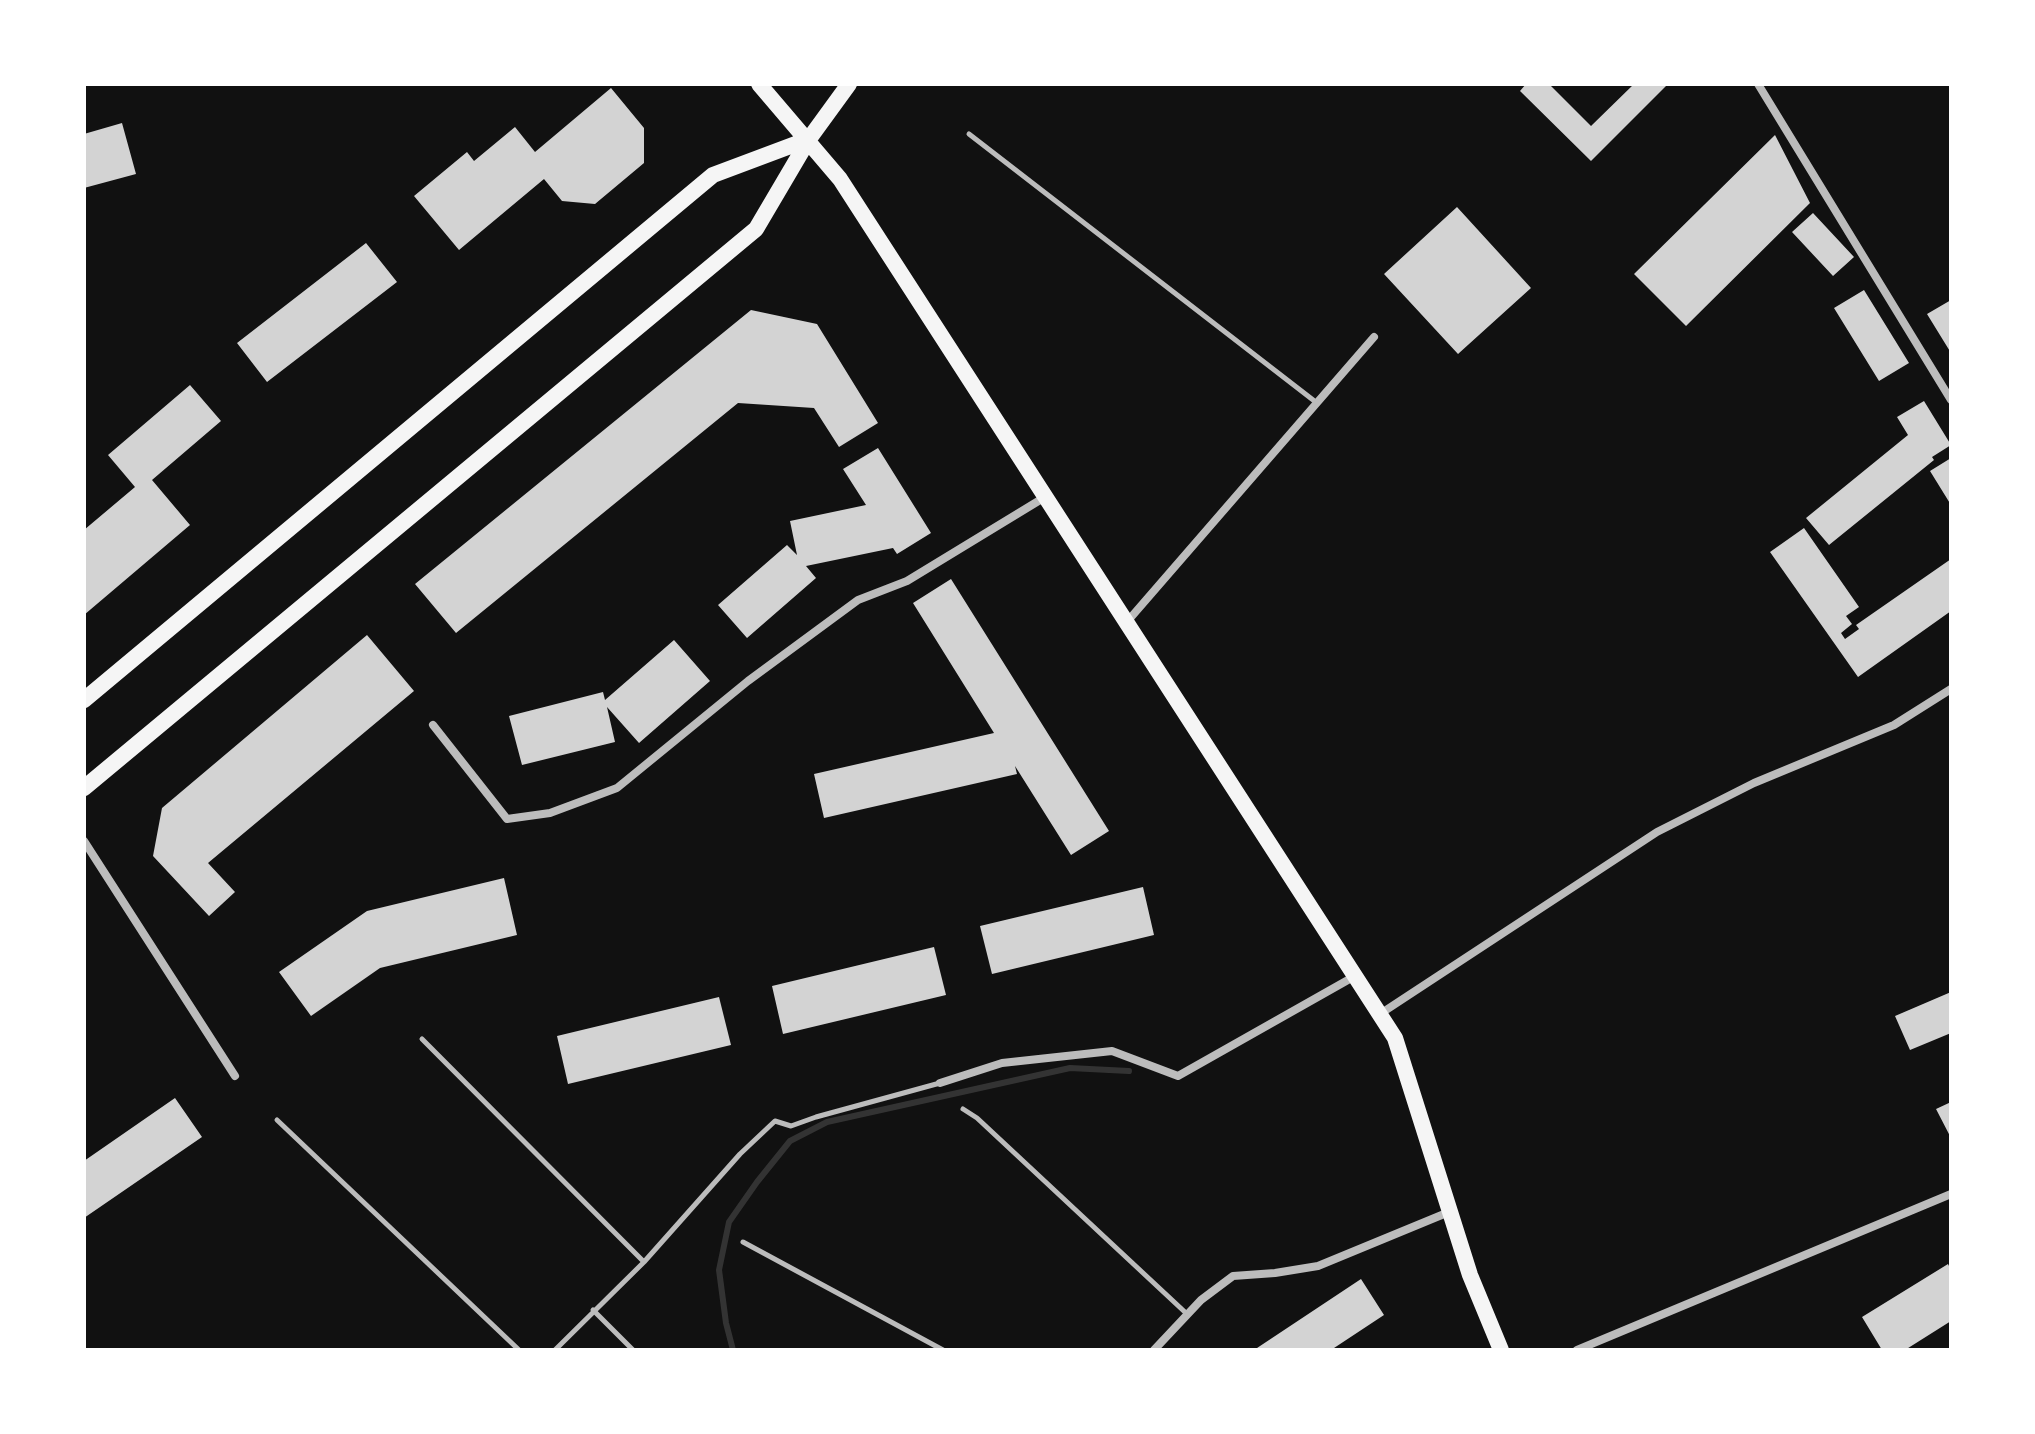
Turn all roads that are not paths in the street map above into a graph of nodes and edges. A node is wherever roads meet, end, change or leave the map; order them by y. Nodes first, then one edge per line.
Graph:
1 (759, 84) edge
2 (849, 84) edge
3 (1758, 84) edge
4 (969, 134) dead end
5 (809, 139) junction
6 (1374, 337) dead end
7 (1951, 400) edge
8 (1317, 403) junction
9 (1045, 497) junction
10 (1126, 623) junction
11 (1951, 689) edge
12 (84, 700) edge
13 (433, 725) dead end
14 (84, 788) edge
15 (84, 841) edge
16 (1355, 976) junction
17 (1379, 1014) junction
18 (422, 1039) dead end
19 (235, 1076) dead end
20 (940, 1083) joint
21 (963, 1109) dead end
22 (277, 1120) dead end
23 (1951, 1194) edge
24 (1450, 1212) junction
25 (743, 1242) dead end
26 (644, 1262) junction
27 (593, 1310) junction
28 (1187, 1315) junction
29 (519, 1350) edge
30 (555, 1350) edge
31 (633, 1350) edge
32 (943, 1350) edge
33 (1154, 1350) edge
34 (1501, 1350) edge
35 (1577, 1350) edge

1 - 5 main road
2 - 5 main road
3 - 7 street
4 - 8 lane
5 - 9 main road
5 - 12 main road
5 - 14 main road
6 - 8 street
8 - 10 street
9 - 10 main road
9 - 13 street
10 - 16 main road
11 - 17 street
15 - 19 street
16 - 17 main road
16 - 20 street
17 - 24 main road
18 - 26 lane
20 - 26 lane
21 - 28 lane
22 - 29 lane
23 - 35 street
24 - 28 street
24 - 34 main road
25 - 32 lane
26 - 27 lane
27 - 30 lane
27 - 31 lane
28 - 33 street

